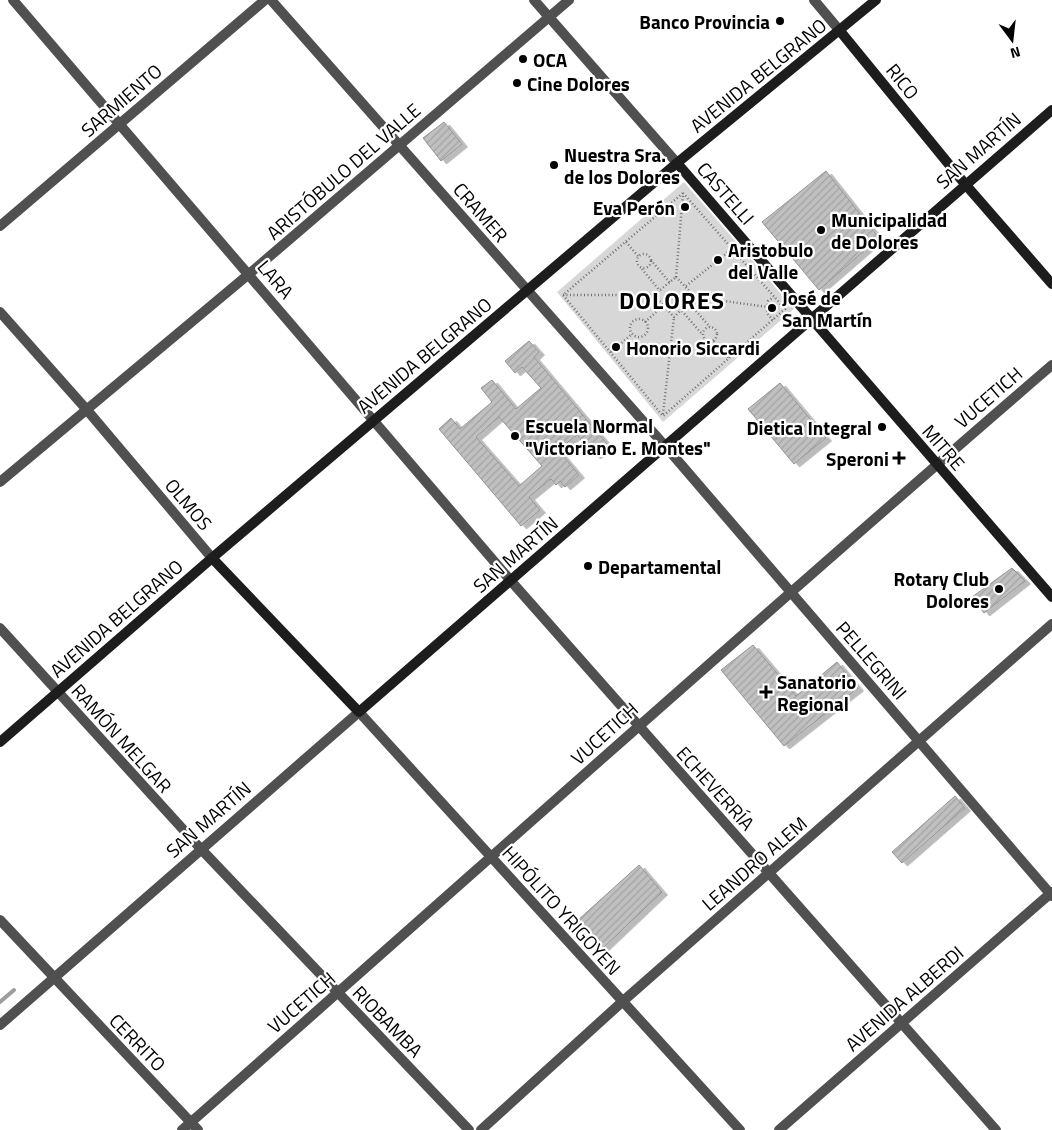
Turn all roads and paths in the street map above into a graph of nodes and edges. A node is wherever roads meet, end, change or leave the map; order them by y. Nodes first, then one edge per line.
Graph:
1 (13, 0) edge
2 (265, 0) edge
3 (271, 0) edge
4 (534, 0) edge
5 (570, 0) edge
6 (814, 0) edge
7 (876, 0) edge
8 (549, 17) junction
9 (840, 31) junction
10 (1052, 110) edge
11 (119, 124) junction
12 (399, 146) junction
13 (677, 163) junction
14 (965, 184) junction
15 (683, 193) junction
16 (0, 226) edge
17 (626, 242) junction
18 (732, 248) junction
19 (638, 256) junction
20 (651, 260) junction
21 (641, 268) junction
22 (249, 274) junction
23 (676, 277) junction
24 (670, 283) junction
25 (1052, 284) edge
26 (686, 286) junction
27 (527, 290) junction
28 (660, 291) junction
29 (563, 295) junction
30 (654, 295) junction
31 (696, 297) junction
32 (774, 297) junction
33 (690, 303) junction
34 (664, 305) junction
35 (768, 307) junction
36 (682, 311) junction
37 (0, 312) edge
38 (674, 316) junction
39 (812, 318) junction
40 (773, 320) junction
41 (645, 322) junction
42 (710, 327) junction
43 (632, 334) junction
44 (703, 335) junction
45 (714, 341) junction
46 (610, 352) junction
47 (729, 358) junction
48 (1052, 365) edge
49 (87, 410) junction
50 (663, 416) junction
51 (374, 422) junction
52 (666, 447) junction
53 (936, 465) junction
54 (0, 482) edge
55 (212, 558) junction
56 (511, 581) junction
57 (791, 593) junction
58 (1052, 597) edge
59 (1052, 624) edge
60 (0, 628) edge
61 (58, 692) junction
62 (359, 712) junction
63 (637, 727) junction
64 (0, 742) edge
65 (920, 742) junction
66 (200, 848) junction
67 (492, 859) junction
68 (768, 873) junction
69 (1051, 894) edge
70 (0, 920) edge
71 (53, 979) junction
72 (338, 994) junction
73 (622, 1002) junction
74 (902, 1023) junction
75 (0, 1025) edge
76 (190, 1128) edge
77 (469, 1130) edge
78 (481, 1130) edge
79 (740, 1130) edge
80 (779, 1130) edge
81 (996, 1130) edge

1 - 11 street, LARA
2 - 11 street, SARMIENTO
3 - 12 street, CRAMER
4 - 8 street, CASTELLI
5 - 8 street, ARISTÓBULO DEL VALLE
6 - 9 street, RICO
7 - 9 main road, AVENIDA BELGRANO
8 - 12 street, ARISTÓBULO DEL VALLE
8 - 13 street, CASTELLI
9 - 13 main road, AVENIDA BELGRANO
9 - 14 main road, RICO
10 - 14 main road, SAN MARTÍN
11 - 16 street, SARMIENTO
11 - 22 street, LARA
12 - 22 street, ARISTÓBULO DEL VALLE
12 - 27 street, CRAMER
13 - 27 main road, AVENIDA BELGRANO
13 - 39 main road, CASTELLI
14 - 25 main road, RICO
14 - 39 main road, SAN MARTÍN
15 - 17 path
15 - 18 path
15 - 23 path
17 - 19 path
17 - 29 path
18 - 26 path
18 - 32 path
19 - 20 path
19 - 21 path
20 - 21 path
20 - 24 path
21 - 28 path
22 - 49 street, ARISTÓBULO DEL VALLE
22 - 51 street, LARA
23 - 24 path
23 - 26 path
24 - 28 path
26 - 31 path
27 - 51 main road, AVENIDA BELGRANO
27 - 52 street, CRAMER
28 - 30 path
29 - 30 path
29 - 46 path
30 - 34 path
31 - 33 path
31 - 35 path
32 - 35 path
32 - 40 path
33 - 36 path
33 - 42 path
34 - 38 path
34 - 41 path
35 - 40 path
36 - 38 path
36 - 44 path
37 - 49 street, OLMOS
38 - 50 path
39 - 52 main road, SAN MARTÍN
39 - 53 main road, MITRE
40 - 47 path
41 - 43 path
41 - 43 path
42 - 44 path
42 - 45 path
43 - 46 path
44 - 45 path
45 - 47 path
46 - 50 path
47 - 50 path
48 - 53 street, VUCETICH
49 - 54 street, ARISTÓBULO DEL VALLE
49 - 55 street, OLMOS
51 - 55 main road, AVENIDA BELGRANO
51 - 56 street, LARA
52 - 56 main road, SAN MARTÍN
52 - 57 street, PELLEGRINI
53 - 57 street, VUCETICH
53 - 58 main road, MITRE
55 - 61 main road, AVENIDA BELGRANO
55 - 62 main road, OLMOS
56 - 62 main road, SAN MARTÍN
56 - 63 street, ECHEVERRÍA
57 - 63 street, VUCETICH
57 - 65 street, PELLEGRINI
59 - 65 street, LEANDRO ALEM
60 - 61 street, RAMÓN MELGAR
61 - 64 main road, AVENIDA BELGRANO
61 - 66 street, RAMÓN MELGAR
62 - 66 street, SAN MARTÍN
62 - 67 street, HIPÓLITO YRIGOYEN
63 - 67 street, VUCETICH
63 - 68 street, ECHEVERRÍA
65 - 68 street, LEANDRO ALEM
65 - 69 street, PELLEGRINI
66 - 71 street, SAN MARTÍN
66 - 72 street, RIOBAMBA
67 - 72 street, VUCETICH
67 - 73 street, HIPÓLITO YRIGOYEN
68 - 73 street, LEANDRO ALEM
68 - 74 street, ECHEVERRÍA
69 - 74 street, AVENIDA ALBERDI
70 - 71 street, CERRITO
71 - 75 street, SAN MARTÍN
71 - 76 street, CERRITO
72 - 76 street, VUCETICH
72 - 77 street, RIOBAMBA
73 - 78 street, LEANDRO ALEM
73 - 79 street, HIPÓLITO YRIGOYEN
74 - 80 street, AVENIDA ALBERDI
74 - 81 street, ECHEVERRÍA

